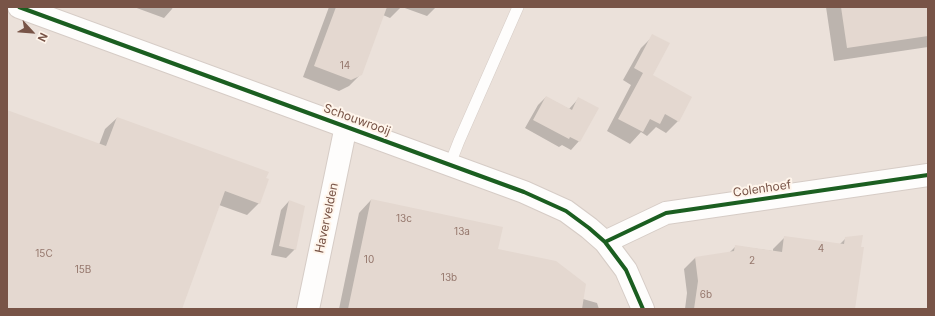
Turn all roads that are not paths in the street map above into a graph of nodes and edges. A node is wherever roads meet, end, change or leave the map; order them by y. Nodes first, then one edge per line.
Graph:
1 (20, 7) edge
2 (518, 7) edge
3 (346, 126) junction
4 (450, 164) junction
5 (928, 175) edge
6 (605, 242) junction
7 (308, 309) edge
8 (643, 309) edge

1 - 3 street, Schouwrooij
2 - 4 lane
3 - 4 street, Schouwrooij
3 - 7 street, Havervelden
4 - 6 street, Schouwrooij
5 - 6 street, Colenhoef
6 - 8 street, Schouwrooij

